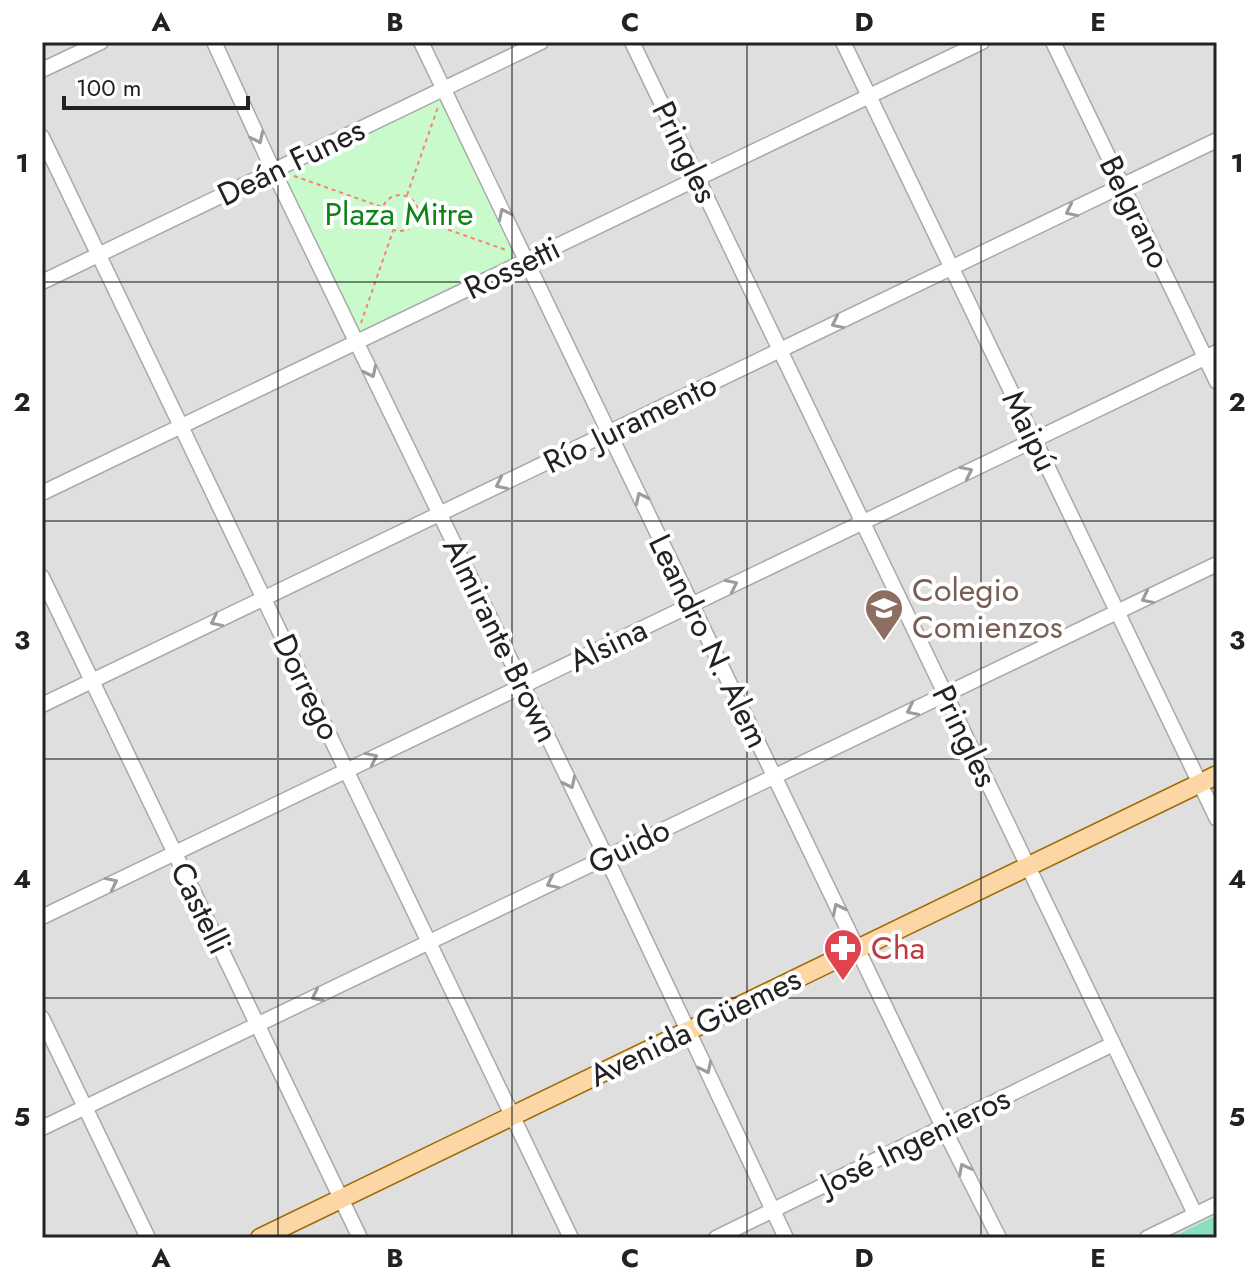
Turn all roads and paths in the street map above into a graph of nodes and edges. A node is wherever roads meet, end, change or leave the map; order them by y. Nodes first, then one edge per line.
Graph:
1 (101, 42) edge
2 (214, 42) edge
3 (421, 42) edge
4 (541, 42) edge
5 (632, 42) edge
6 (843, 42) edge
7 (982, 42) edge
8 (1053, 42) edge
9 (42, 70) edge
10 (443, 89) junction
11 (869, 96) junction
12 (438, 109) dead end
13 (42, 137) edge
14 (1217, 140) edge
15 (273, 170) junction
16 (296, 177) dead end
17 (697, 179) junction
18 (1122, 186) junction
19 (406, 197) junction
20 (384, 207) junction
21 (417, 219) junction
22 (394, 230) junction
23 (99, 254) junction
24 (522, 257) junction
25 (952, 268) junction
26 (42, 282) edge
27 (358, 337) junction
28 (780, 350) junction
29 (1211, 355) edge
30 (1217, 382) edge
31 (181, 426) junction
32 (609, 433) junction
33 (1035, 440) junction
34 (42, 493) edge
35 (439, 514) junction
36 (862, 522) junction
37 (1217, 564) edge
38 (42, 577) edge
39 (264, 598) junction
40 (692, 605) junction
41 (1117, 612) junction
42 (92, 681) junction
43 (523, 685) junction
44 (945, 694) junction
45 (42, 705) edge
46 (346, 770) junction
47 (774, 776) junction
48 (1208, 780) edge
49 (1217, 819) edge
50 (175, 853) junction
51 (606, 857) junction
52 (1028, 866) junction
53 (42, 917) edge
54 (429, 942) junction
55 (857, 948) junction
56 (42, 1018) edge
57 (257, 1025) junction
58 (689, 1030) junction
59 (1113, 1044) junction
60 (85, 1107) junction
61 (512, 1115) junction
62 (943, 1127) junction
63 (42, 1128) edge
64 (341, 1199) junction
65 (1217, 1204) edge
66 (773, 1210) junction
67 (1195, 1214) junction
68 (148, 1238) edge
69 (260, 1238) edge
70 (360, 1238) edge
71 (571, 1238) edge
72 (716, 1238) edge
73 (786, 1238) edge
74 (999, 1238) edge
75 (1147, 1238) edge

1 - 9 street
2 -> 15 street, Almirante Brown
3 - 10 street, Leandro N. Alem
4 - 10 street, Deán Funes
5 - 17 street, Pringles
6 - 11 street, Maipú
7 - 11 street, Rossetti
8 - 18 street, Belgrano
10 - 15 street, Deán Funes
24 -> 10 street, Leandro N. Alem
11 - 17 street, Rossetti
11 - 25 street, Maipú
12 - 19 path
13 - 23 street, Dorrego
14 - 18 street, Río Juramento
15 - 23 street, Deán Funes
15 - 27 street, Almirante Brown
16 - 20 path
17 - 24 street, Rossetti
17 - 28 street, Pringles
18 -> 25 street, Río Juramento
18 - 29 street, Belgrano
19 - 20 path
19 - 21 path
20 - 22 path
21 - 22 path
21 - 24 path
22 - 27 path
23 - 26 street, Deán Funes
23 - 31 street, Dorrego
24 - 27 street, Rossetti
24 - 32 street, Leandro N. Alem
25 -> 28 street, Río Juramento
25 - 33 street, Maipú
27 - 31 street, Rossetti
27 -> 35 street, Almirante Brown
28 - 32 street, Río Juramento
28 - 36 street, Pringles
29 - 30 street, Belgrano
29 - 33 street, Alsina
31 - 34 street, Rossetti
31 - 39 street, Dorrego
32 -> 35 street, Río Juramento
40 -> 32 street, Leandro N. Alem
36 -> 33 street, Alsina
33 - 41 street, Maipú
35 - 39 street, Río Juramento
35 - 43 street, Almirante Brown
40 -> 36 street, Alsina
36 - 44 street, Pringles
37 -> 41 street, Guido
38 - 42 street, Castelli
39 -> 42 street, Río Juramento
39 - 46 street, Dorrego
40 - 43 street, Alsina
40 - 47 street, Leandro N. Alem
41 - 44 street, Guido
41 - 48 street, Maipú
42 - 45 street, Río Juramento
42 - 50 street, Castelli
46 -> 43 street, Alsina
43 -> 51 street, Almirante Brown
44 -> 47 street, Guido
44 - 52 street, Pringles
46 - 50 street, Alsina
46 - 54 street, Dorrego
47 - 51 street, Guido
55 -> 47 street, Leandro N. Alem
48 - 49 street, Maipú
48 - 52 main road, Avenida Güemes
53 -> 50 street, Alsina
50 - 57 street, Castelli
51 -> 54 street, Guido
51 - 58 street, Almirante Brown
52 - 55 main road, Avenida Güemes
52 - 59 street, Pringles
54 -> 57 street, Guido
54 - 61 street, Dorrego
55 - 58 main road, Avenida Güemes
55 - 62 street, Leandro N. Alem
56 - 60 street
57 - 60 street, Guido
57 - 64 street, Castelli
58 - 61 main road, Avenida Güemes
58 -> 66 street, Almirante Brown
59 - 62 street, José Ingenieros
59 - 67 street, Pringles
60 - 63 street, Guido
60 - 68 street
61 - 64 main road, Avenida Güemes
61 - 71 street, Dorrego
62 - 66 street, José Ingenieros
74 -> 62 street, Leandro N. Alem
64 - 69 main road, Avenida Güemes
64 - 70 street, Castelli
65 - 67 street
66 - 72 street, José Ingenieros
66 - 73 street, Almirante Brown
67 - 75 street

